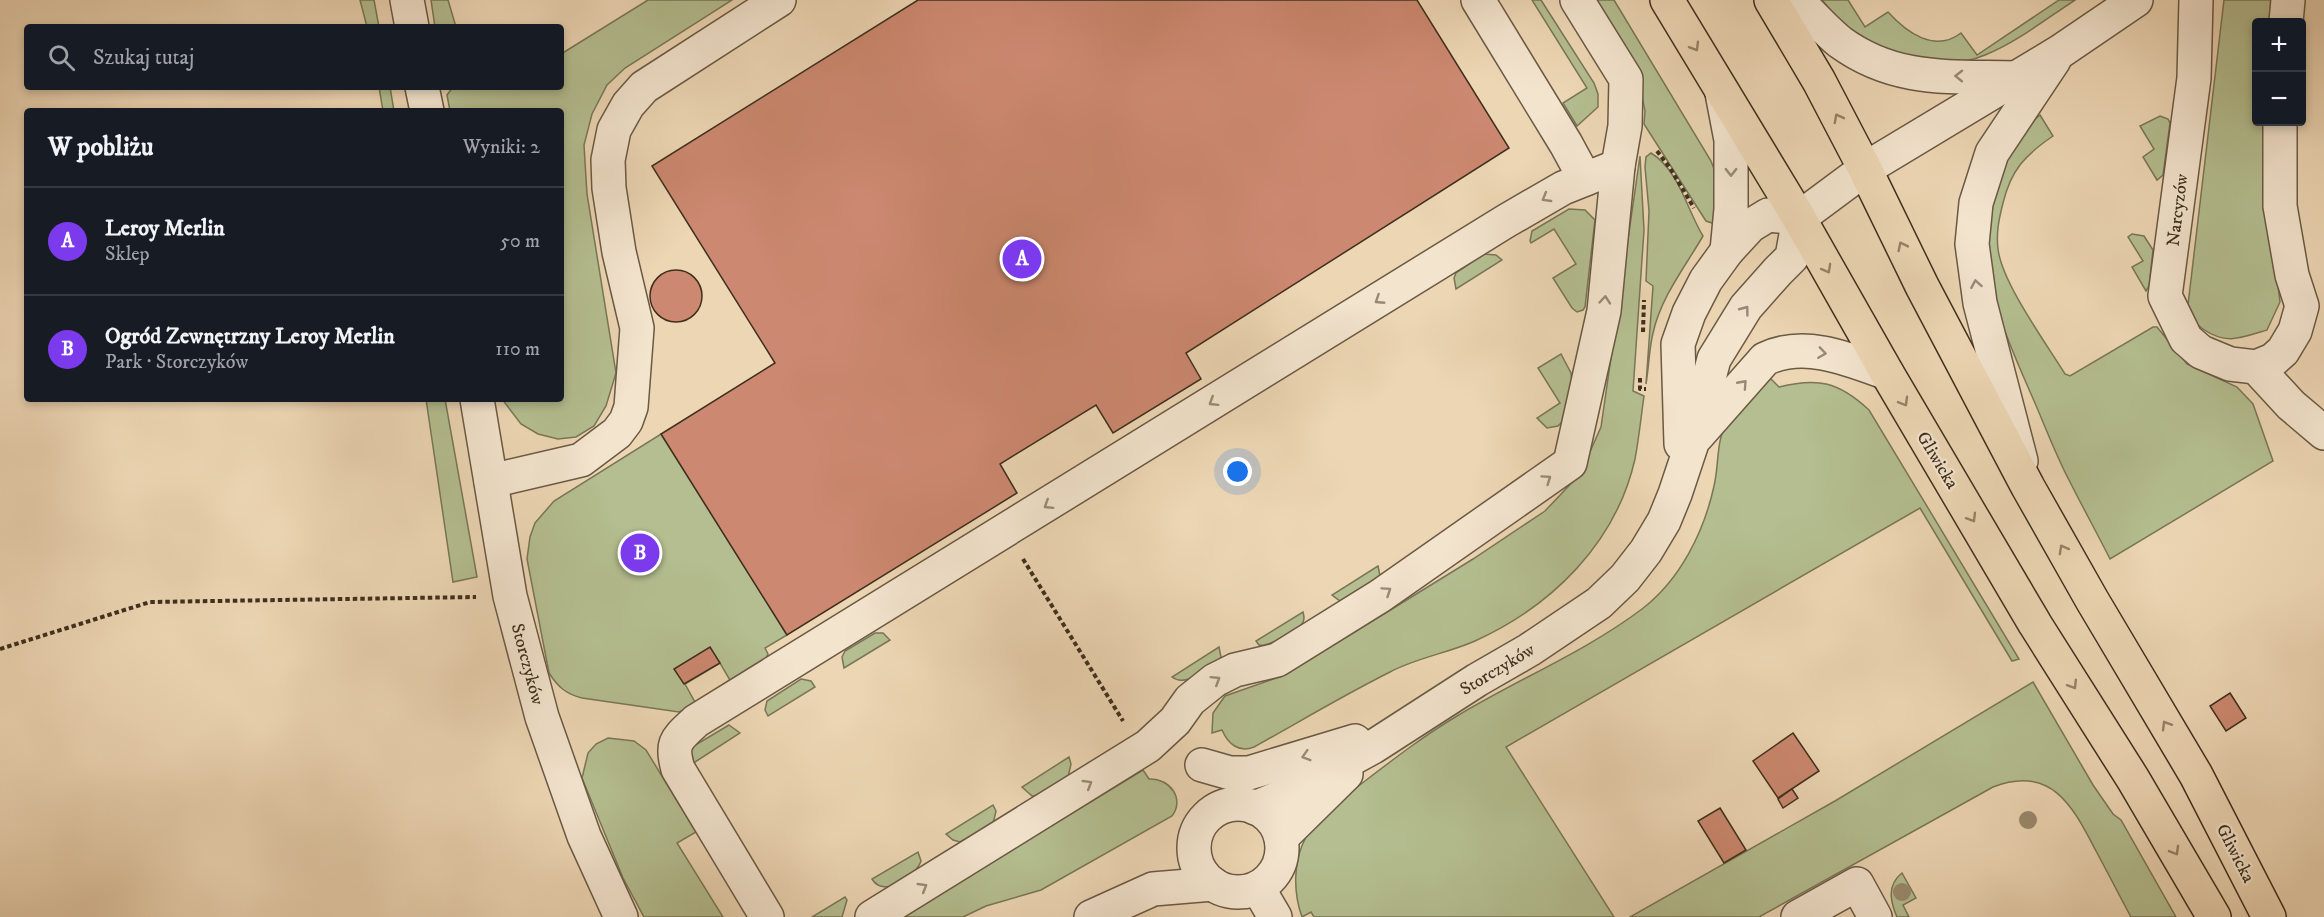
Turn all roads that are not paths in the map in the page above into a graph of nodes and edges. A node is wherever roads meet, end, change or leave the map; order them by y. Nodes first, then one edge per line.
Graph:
1 (407, 0) edge
2 (779, 0) edge
3 (1478, 0) edge
4 (1577, 0) edge
5 (1667, 0) edge
6 (1771, 0) edge
7 (1797, 0) edge
8 (2136, 0) edge
9 (2196, 0) edge
10 (2288, 0) edge
11 (2286, 18) edge
12 (411, 24) edge
13 (2061, 51) junction
14 (2017, 78) junction
15 (423, 90) edge
16 (1722, 93) junction
17 (426, 108) edge
18 (2280, 126) edge
19 (1618, 166) junction
20 (1865, 169) junction
21 (1586, 179) junction
22 (1799, 218) junction
23 (1727, 251) junction
24 (2256, 367) junction
25 (1887, 373) junction
26 (478, 402) edge
27 (2324, 433) edge
28 (1693, 440) junction
29 (1682, 471) junction
30 (491, 482) junction
31 (2028, 487) junction
32 (1175, 721) junction
33 (1402, 726) junction
34 (1373, 747) junction
35 (1202, 765) junction
36 (1220, 808) junction
37 (1255, 808) junction
38 (1281, 838) junction
39 (1195, 847) junction
40 (1213, 884) junction
41 (1258, 888) junction
42 (1153, 889) junction
43 (621, 917) edge
44 (767, 917) edge
45 (872, 917) edge
46 (1091, 917) edge
47 (1275, 917) edge
48 (1798, 917) edge
49 (1875, 917) edge
50 (2214, 917) edge
51 (2270, 917) edge

1 - 12 street
2 - 30 street
3 - 21 street
4 - 19 street
5 -> 16 main road, Gliwicka
20 -> 6 main road, Gliwicka
14 -> 7 street
8 - 13 street
9 - 24 street, Narcyzów
10 - 11 street
13 - 14 street
31 -> 13 street
14 - 20 street
15 - 17 street
16 - 22 main road, Gliwicka
16 -> 23 street
18 - 24 street
19 - 21 street
32 -> 19 street
20 - 22 street
31 -> 20 main road, Gliwicka
21 -> 44 street
22 - 23 street, Storczyków
22 -> 25 main road, Gliwicka
28 -> 22 street, Storczyków
23 - 29 street, Storczyków
24 - 27 street
28 -> 25 street, Storczyków
25 -> 50 main road, Gliwicka
26 - 30 street, Storczyków
28 - 29 street, Storczyków
29 - 33 street, Storczyków
30 - 43 street, Storczyków
51 -> 31 main road, Gliwicka
32 - 35 street
45 -> 32 street
33 - 34 street, Storczyków
33 -> 35 street
34 - 37 street, Storczyków
34 - 38 street
35 - 36 street
36 - 37 street
36 - 39 street
37 - 38 street
38 - 41 street
39 - 40 street
39 - 42 street
40 - 41 street
40 - 42 street
41 - 47 street
42 - 46 street
48 - 49 street

